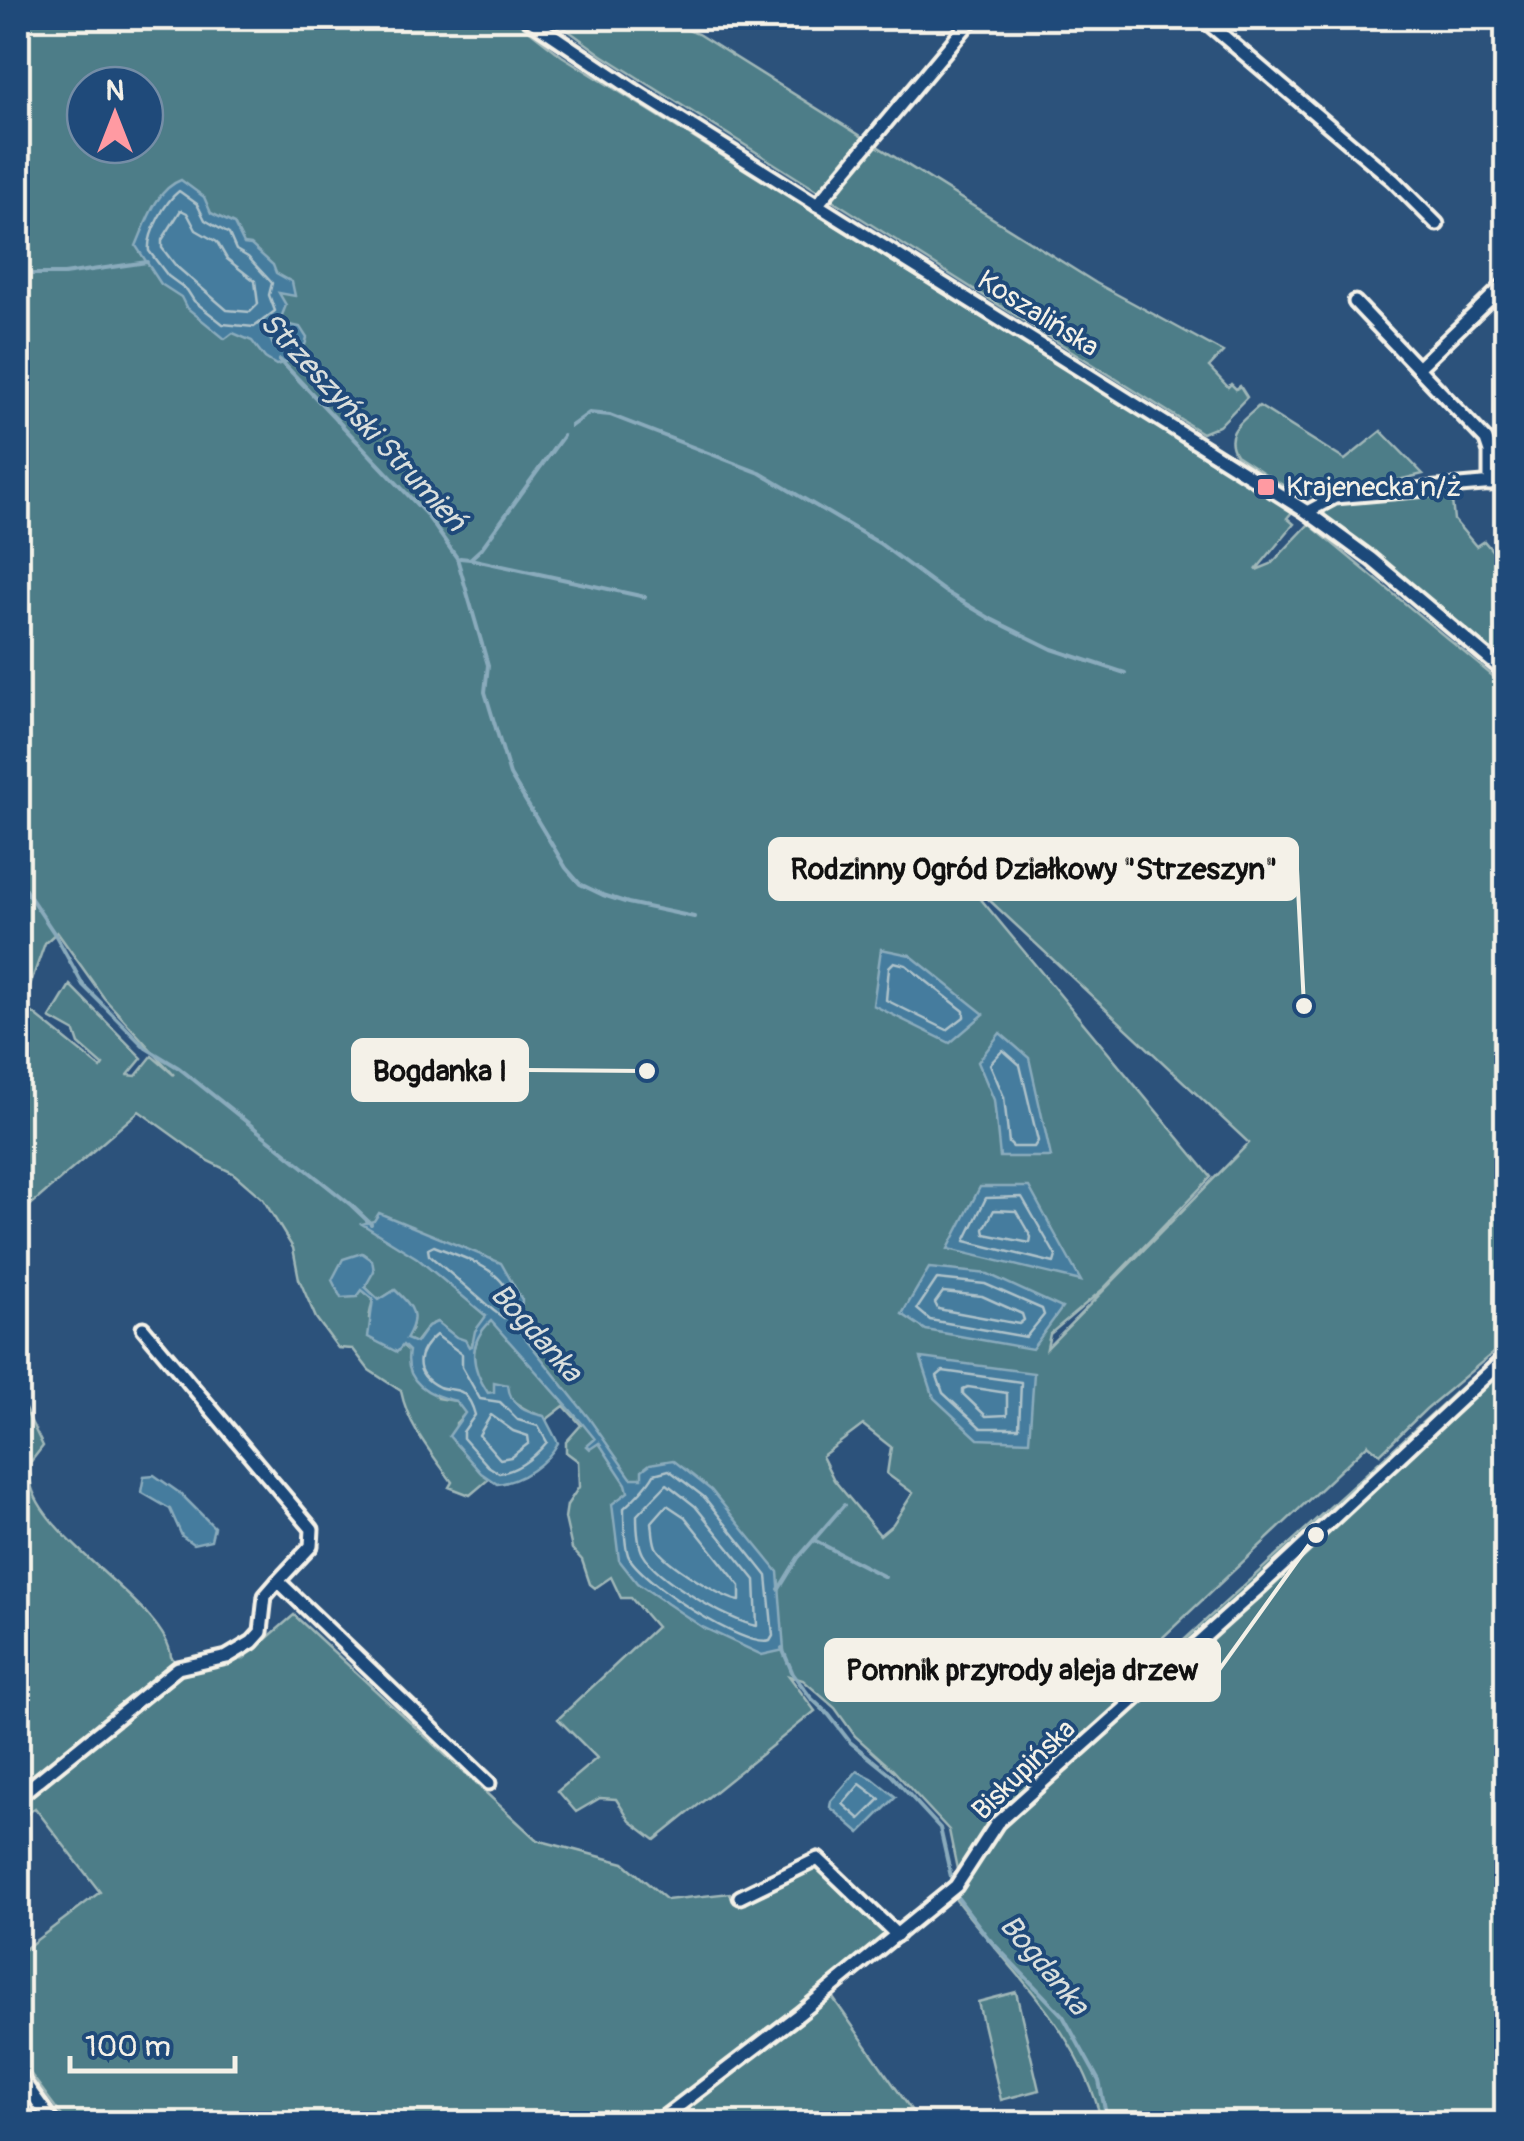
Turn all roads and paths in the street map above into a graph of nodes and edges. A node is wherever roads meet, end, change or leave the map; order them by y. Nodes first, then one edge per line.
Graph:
1 (527, 18) edge
2 (973, 18) edge
3 (1202, 18) edge
4 (817, 204) junction
5 (1436, 224) dead end
6 (1506, 283) edge
7 (1355, 302) dead end
8 (1418, 368) junction
9 (1506, 482) edge
10 (1490, 484) junction
11 (1307, 512) junction
12 (1506, 673) edge
13 (143, 1328) dead end
14 (1506, 1357) edge
15 (278, 1581) junction
16 (489, 1783) dead end
17 (18, 1796) edge
18 (740, 1897) dead end
19 (898, 1935) junction
20 (18, 2074) edge
21 (54, 2124) edge
22 (655, 2124) edge

1 - 4 street, Koszalińska
2 - 4 street
3 - 5 street
4 - 11 street, Koszalińska
6 - 8 street
7 - 8 street
8 - 10 street
9 - 10 street
10 - 11 street
11 - 12 street, Koszalińska
13 - 15 street
14 - 19 street, Biskupińska
15 - 16 street
15 - 17 street
18 - 19 street
19 - 22 street, Biskupińska
20 - 21 street

